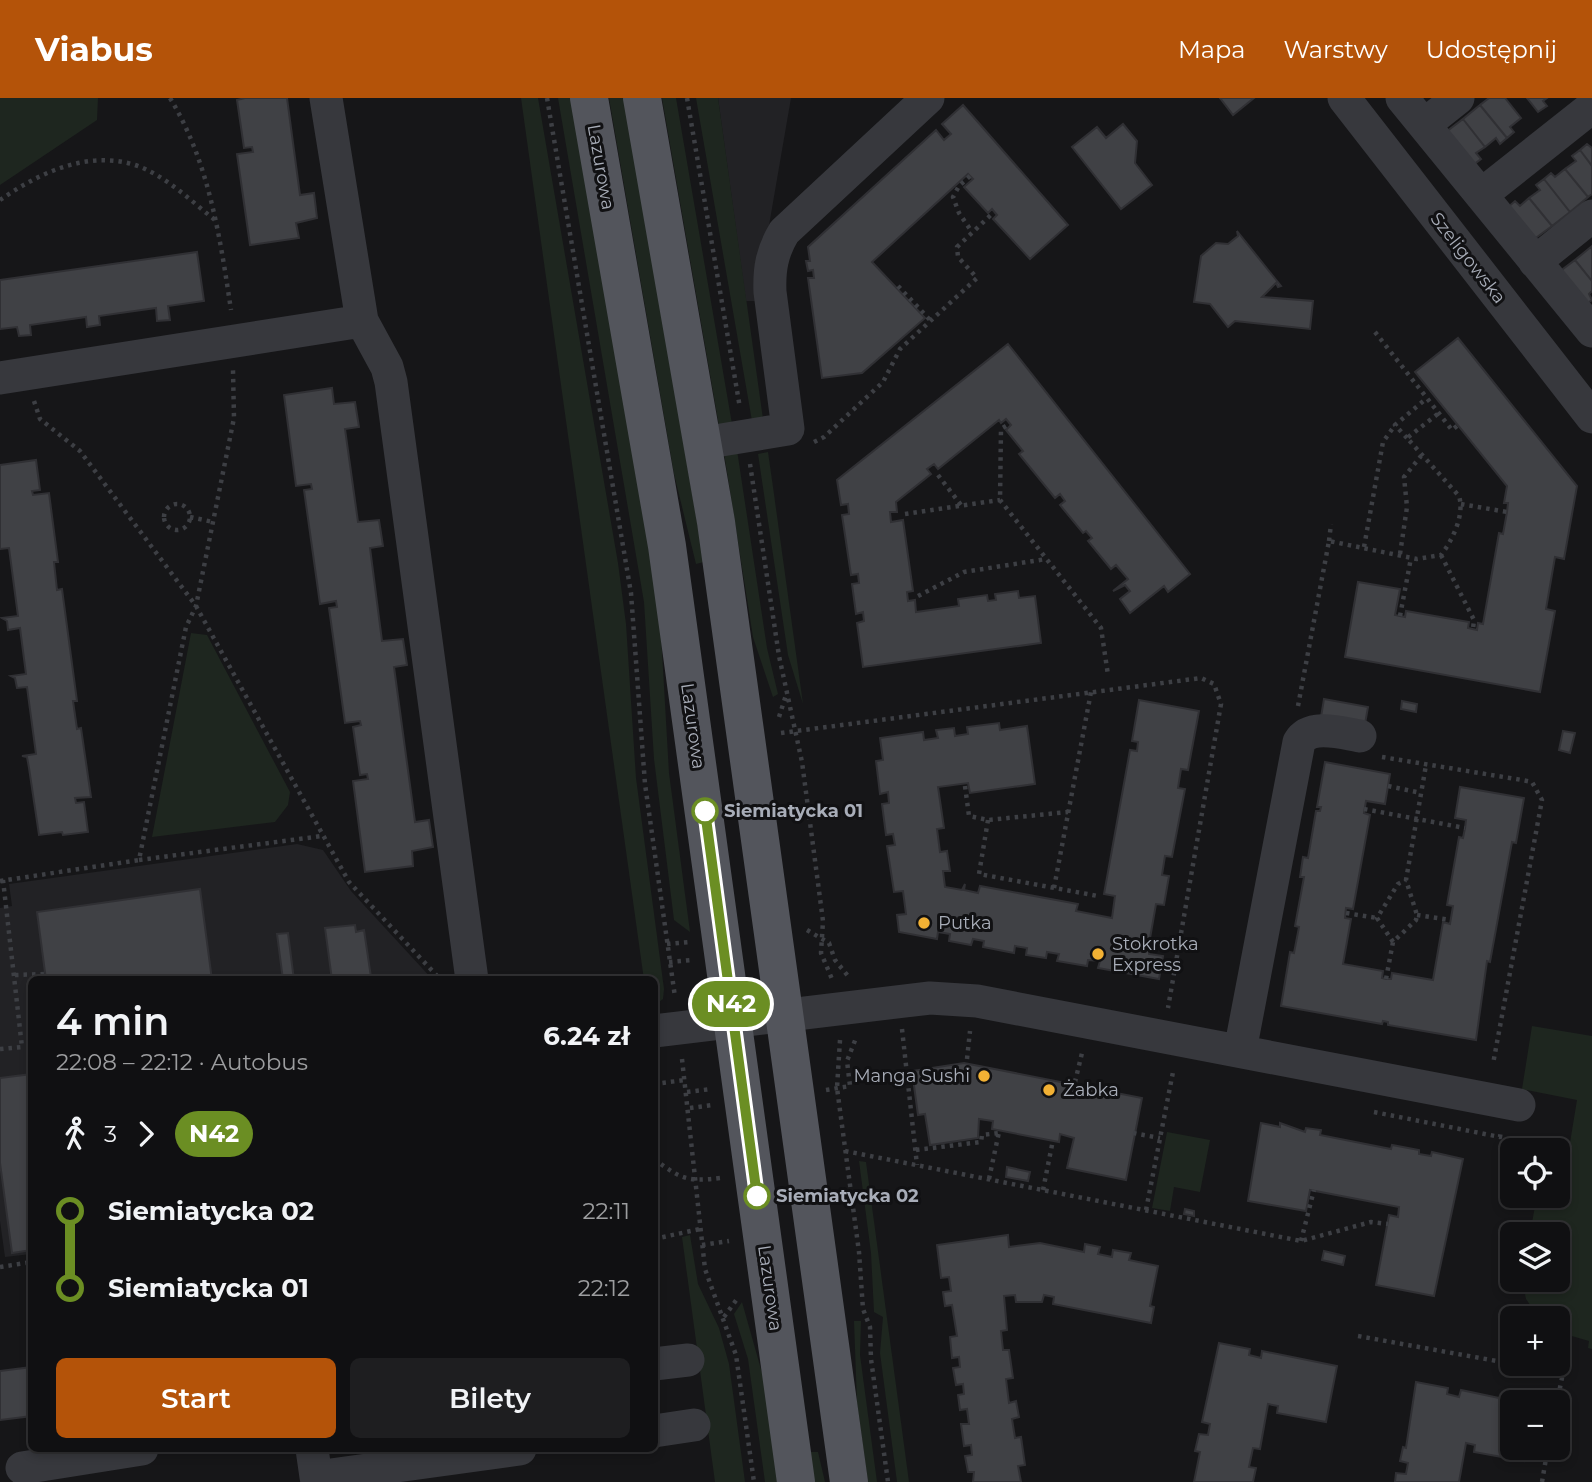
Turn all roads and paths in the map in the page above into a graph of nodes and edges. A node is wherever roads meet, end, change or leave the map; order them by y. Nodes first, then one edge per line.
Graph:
1 (170, 98) edge
2 (326, 98) edge
3 (547, 98) edge
4 (589, 98) edge
5 (642, 98) edge
6 (687, 98) edge
7 (928, 98) edge
8 (1344, 98) edge
9 (1402, 98) edge
10 (1458, 98) edge
11 (1592, 107) edge
12 (1424, 125) junction
13 (970, 176) dead end
14 (1481, 195) junction
15 (0, 200) edge
16 (994, 212) dead end
17 (1592, 216) edge
18 (215, 221) junction
19 (972, 232) junction
20 (1535, 262) junction
21 (898, 286) dead end
22 (362, 321) junction
23 (931, 321) junction
24 (1592, 331) edge
25 (1375, 332) dead end
26 (232, 342) junction
27 (15, 376) edge
28 (1427, 398) junction
29 (1439, 413) junction
30 (1592, 417) edge
31 (1006, 425) dead end
32 (1395, 425) junction
33 (1458, 425) dead end
34 (744, 435) junction
35 (1407, 438) junction
36 (703, 443) junction
37 (813, 443) dead end
38 (1421, 456) junction
39 (938, 475) dead end
40 (1000, 500) junction
41 (1461, 504) junction
42 (962, 505) junction
43 (1507, 512) dead end
44 (905, 514) dead end
45 (190, 517) junction
46 (213, 522) junction
47 (1331, 524) dead end
48 (1329, 541) junction
49 (1364, 547) junction
50 (1399, 554) junction
51 (1441, 555) junction
52 (1411, 558) junction
53 (1046, 559) junction
54 (918, 596) dead end
55 (197, 606) junction
56 (1400, 616) dead end
57 (1473, 629) dead end
58 (1108, 675) dead end
59 (1091, 692) junction
60 (1297, 715) dead end
61 (796, 731) junction
62 (781, 733) dead end
63 (1367, 746) joint
64 (1426, 765) junction
65 (965, 786) dead end
66 (1388, 786) dead end
67 (1421, 793) junction
68 (1364, 809) dead end
69 (1068, 812) junction
70 (1415, 818) junction
71 (988, 820) junction
72 (1465, 828) dead end
73 (322, 836) junction
74 (139, 860) junction
75 (2, 880) edge
76 (1406, 880) junction
77 (1054, 888) junction
78 (1098, 896) dead end
79 (1346, 913) dead end
80 (1417, 915) junction
81 (1377, 918) junction
82 (1450, 920) dead end
83 (808, 929) dead end
84 (821, 938) junction
85 (694, 942) dead end
86 (1393, 942) junction
87 (667, 944) junction
88 (813, 946) dead end
89 (820, 946) junction
90 (696, 960) dead end
91 (669, 962) junction
92 (45, 974) dead end
93 (15, 975) junction
94 (436, 976) edge
95 (471, 976) edge
96 (851, 979) dead end
97 (1386, 979) dead end
98 (833, 983) dead end
99 (675, 999) dead end
100 (786, 1015) junction
101 (1166, 1016) dead end
102 (733, 1021) junction
103 (902, 1028) dead end
104 (658, 1030) edge
105 (971, 1031) dead end
106 (857, 1034) dead end
107 (840, 1035) dead end
108 (22, 1047) junction
109 (28, 1047) edge
110 (0, 1049) edge
111 (1240, 1051) junction
112 (1082, 1054) dead end
113 (682, 1059) dead end
114 (967, 1059) dead end
115 (1493, 1064) dead end
116 (1173, 1072) dead end
117 (685, 1080) junction
118 (1075, 1082) dead end
119 (658, 1083) edge
120 (714, 1088) dead end
121 (837, 1088) junction
122 (824, 1090) dead end
123 (687, 1092) junction
124 (716, 1105) dead end
125 (1519, 1105) dead end
126 (690, 1108) junction
127 (1133, 1133) dead end
128 (1160, 1138) junction
129 (1053, 1140) dead end
130 (916, 1150) junction
131 (845, 1151) junction
132 (658, 1162) edge
133 (917, 1165) junction
134 (720, 1178) dead end
135 (989, 1179) junction
136 (694, 1181) junction
137 (1043, 1190) junction
138 (1314, 1191) dead end
139 (1146, 1210) junction
140 (1388, 1224) dead end
141 (701, 1229) junction
142 (658, 1239) edge
143 (729, 1241) dead end
144 (1301, 1241) junction
145 (702, 1245) junction
146 (28, 1263) edge
147 (0, 1267) edge
148 (1358, 1336) dead end
149 (688, 1360) dead end
150 (658, 1364) edge
151 (1559, 1390) edge
152 (694, 1425) dead end
153 (658, 1430) edge
154 (123, 1452) edge
155 (312, 1452) edge
156 (498, 1452) edge
157 (1546, 1460) edge
158 (22, 1468) dead end
159 (754, 1482) edge
160 (796, 1482) edge
161 (849, 1482) edge
162 (888, 1482) edge
163 (1542, 1482) edge

1 - 18 path
2 - 22 street
3 - 87 path
4 - 102 main road, Lazurowa
5 - 36 main road
6 - 34 path
7 - 34 street
8 - 30 street, Szeligowska
9 - 12 street
10 - 12 street
11 - 14 street
12 - 14 street
13 - 19 path
14 - 20 street
15 - 18 path
16 - 19 path
17 - 20 street
18 - 26 path
19 - 23 path
20 - 24 street
21 - 23 path
22 - 26 street
22 - 95 street
23 - 37 path
25 - 28 path
26 - 27 street
26 - 46 path
27 - 55 path
28 - 29 path
28 - 32 path
29 - 33 path
29 - 35 path
31 - 40 path
32 - 35 path
32 - 49 path
34 - 36 street
34 - 61 path
35 - 38 path
36 - 100 main road
38 - 41 path
38 - 50 path
39 - 42 path
40 - 42 path
40 - 53 path
41 - 43 path
41 - 51 path
42 - 44 path
45 - 45 path
45 - 46 path
46 - 55 path
47 - 48 path
48 - 49 path
48 - 60 path
49 - 50 path
50 - 52 path
51 - 52 path
51 - 57 path
52 - 56 path
53 - 54 path
53 - 58 path
55 - 73 path
55 - 74 path
59 - 61 path
59 - 69 path
59 - 101 path
61 - 62 path
61 - 84 path
63 - 64 path
63 - 111 street
64 - 67 path
64 - 115 path
65 - 71 path
66 - 67 path
67 - 70 path
68 - 70 path
69 - 71 path
69 - 77 path
70 - 72 path
70 - 76 path
71 - 77 path
73 - 74 path
73 - 94 path
74 - 75 path
75 - 93 path
76 - 80 path
76 - 81 path
77 - 78 path
79 - 81 path
80 - 82 path
80 - 86 path
81 - 86 path
83 - 84 path
84 - 89 path
84 - 96 path
85 - 87 path
86 - 97 path
87 - 91 path
88 - 89 path
89 - 98 path
90 - 91 path
91 - 99 path
92 - 93 path
93 - 108 path
100 - 102 street
100 - 111 street
100 - 161 main road
102 - 104 street
102 - 160 main road, Lazurowa
103 - 130 path
105 - 114 path
106 - 121 path
107 - 121 path
108 - 109 path
108 - 110 path
111 - 125 street
112 - 118 path
113 - 117 path
116 - 128 path
117 - 119 path
117 - 123 path
120 - 123 path
121 - 122 path
121 - 131 path
123 - 126 path
124 - 126 path
126 - 136 path
127 - 128 path
128 - 139 path
129 - 137 path
130 - 133 path
130 - 135 path
131 - 133 path
131 - 162 path
132 - 136 path
133 - 135 path
134 - 136 path
135 - 137 path
136 - 141 path
137 - 139 path
138 - 144 path
139 - 144 path
140 - 144 path
141 - 142 path
141 - 145 path
143 - 145 path
145 - 159 path
146 - 147 path
148 - 151 path
149 - 150 street
152 - 153 street
154 - 158 street
155 - 156 street
157 - 163 path

